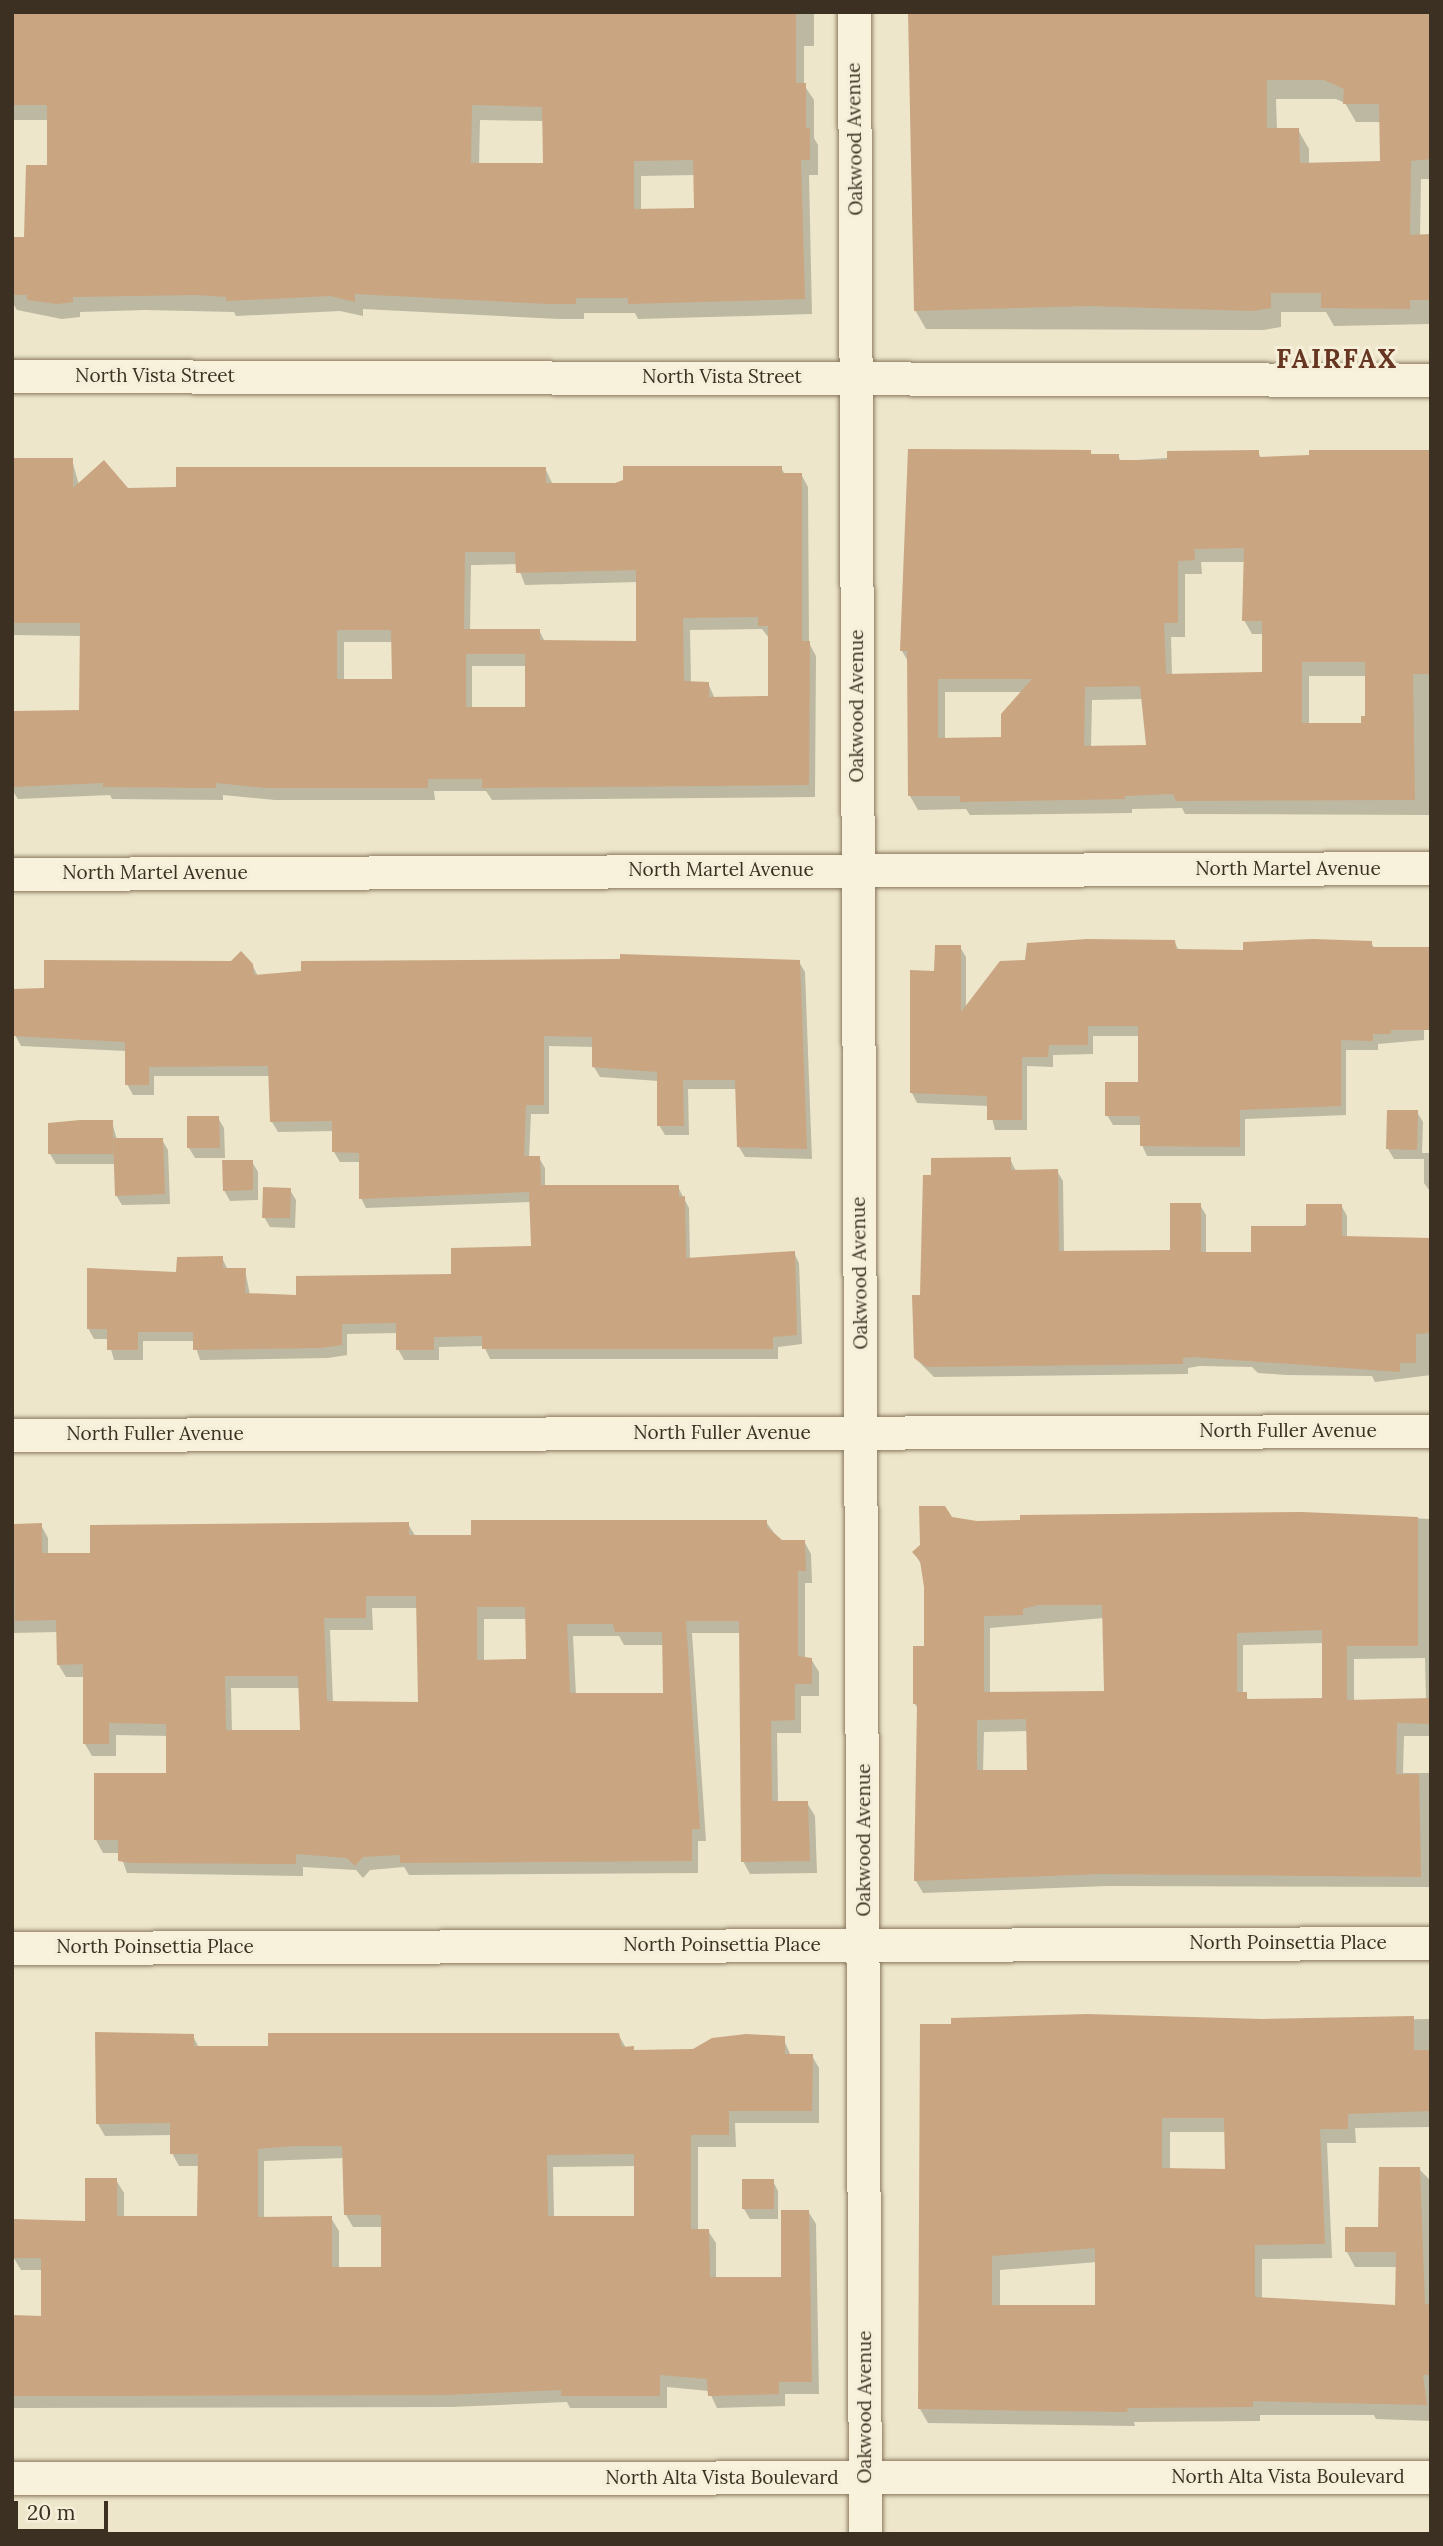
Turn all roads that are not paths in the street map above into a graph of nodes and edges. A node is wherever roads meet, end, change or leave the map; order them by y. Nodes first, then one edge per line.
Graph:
1 (854, 12) edge
2 (12, 376) edge
3 (858, 377) junction
4 (1431, 380) edge
5 (1431, 868) edge
6 (856, 870) junction
7 (12, 874) edge
8 (1431, 1431) edge
9 (862, 1432) junction
10 (12, 1435) edge
11 (1431, 1943) edge
12 (866, 1945) junction
13 (12, 1948) edge
14 (1431, 2477) edge
15 (12, 2478) edge
16 (864, 2479) junction
17 (865, 2534) edge

1 - 3 street, Oakwood Avenue
2 - 3 street, North Vista Street
3 - 4 street, North Vista Street
3 - 6 street, Oakwood Avenue
5 - 6 street, North Martel Avenue
6 - 7 street, North Martel Avenue
6 - 9 street, Oakwood Avenue
8 - 9 street, North Fuller Avenue
9 - 10 street, North Fuller Avenue
9 - 12 street, Oakwood Avenue
11 - 12 street, North Poinsettia Place
12 - 13 street, North Poinsettia Place
12 - 16 street, Oakwood Avenue
14 - 16 street, North Alta Vista Boulevard
15 - 16 street, North Alta Vista Boulevard
16 - 17 street, Oakwood Avenue

